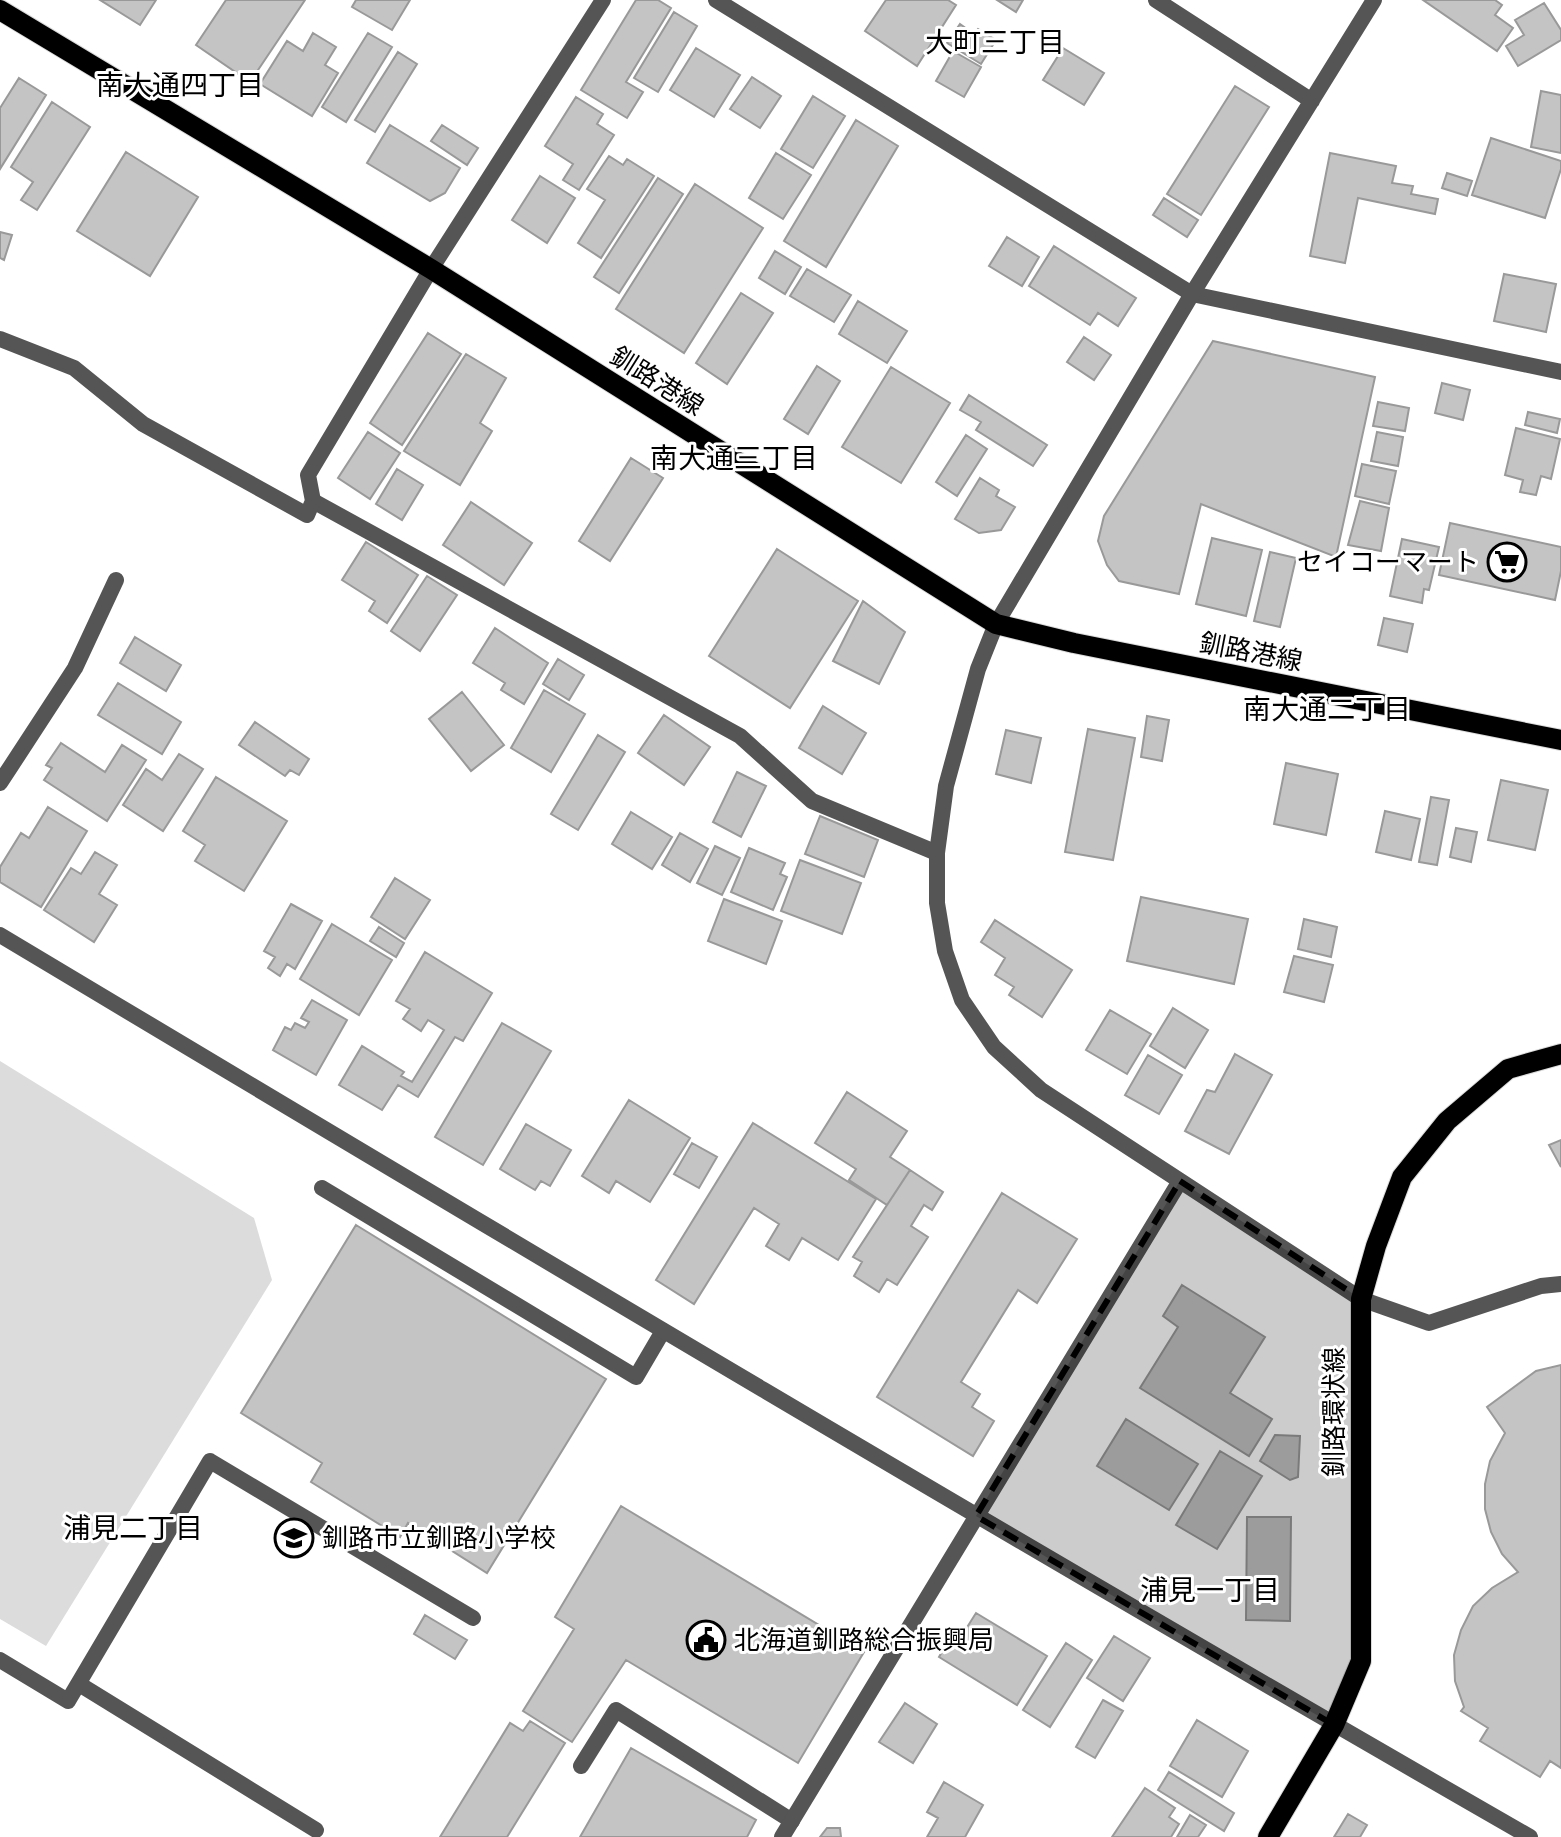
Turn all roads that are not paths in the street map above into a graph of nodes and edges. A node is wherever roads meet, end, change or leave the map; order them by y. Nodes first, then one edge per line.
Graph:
1 (603, 0) edge
2 (716, 0) edge
3 (1156, 0) edge
4 (1374, 0) edge
5 (0, 10) edge
6 (1312, 101) junction
7 (431, 269) junction
8 (1192, 294) junction
9 (0, 339) edge
10 (1561, 372) edge
11 (313, 501) junction
12 (116, 580) dead end
13 (996, 624) junction
14 (1561, 740) edge
15 (0, 783) edge
16 (937, 853) junction
17 (0, 935) edge
18 (1561, 1054) edge
19 (1180, 1181) junction
20 (322, 1188) dead end
21 (1561, 1284) edge
22 (1361, 1299) junction
23 (663, 1331) junction
24 (976, 1516) junction
25 (473, 1618) dead end
26 (0, 1660) edge
27 (79, 1684) junction
28 (1334, 1725) junction
29 (581, 1766) dead end
30 (792, 1821) junction
31 (316, 1830) dead end
32 (782, 1837) edge
33 (1268, 1837) edge
34 (1530, 1837) edge

1 - 7 street
2 - 8 street
3 - 6 street
4 - 6 street
5 - 7 main road, 釧路港線
6 - 8 street
7 - 11 street
7 - 13 main road, 釧路港線
8 - 10 street
8 - 13 street
9 - 11 street
11 - 16 street
12 - 15 street
13 - 14 main road, 釧路港線
13 - 16 street
16 - 19 street
17 - 23 street
18 - 22 main road, 釧路環状線
19 - 22 street
19 - 24 street
20 - 23 street
21 - 22 street
22 - 28 main road, 釧路環状線
23 - 24 street
24 - 28 street
24 - 30 street
25 - 27 street
26 - 27 street
27 - 31 street
28 - 33 main road, 釧路環状線
28 - 34 street
29 - 30 street
30 - 32 street

